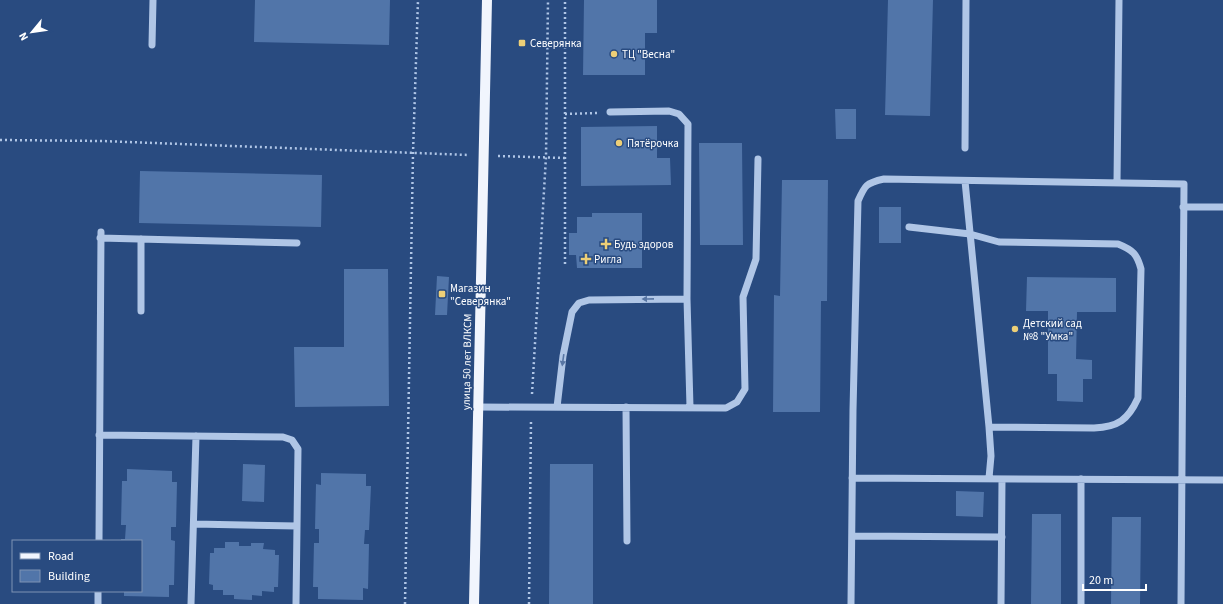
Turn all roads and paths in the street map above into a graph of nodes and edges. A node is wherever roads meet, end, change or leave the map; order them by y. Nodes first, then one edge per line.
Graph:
1 (153, 0) edge
2 (418, 0) edge
3 (487, 0) edge
4 (548, 0) edge
5 (565, 0) edge
6 (966, 0) edge
7 (1119, 0) edge
8 (152, 45) dead end
9 (610, 112) joint
10 (565, 114) junction
11 (0, 140) edge
12 (965, 148) dead end
13 (414, 153) junction
14 (758, 159) dead end
15 (965, 181) junction
16 (1117, 183) junction
17 (1183, 207) junction
18 (1223, 207) edge
19 (909, 227) dead end
20 (970, 234) junction
21 (141, 240) junction
22 (297, 243) dead end
23 (565, 264) dead end
24 (687, 299) junction
25 (141, 311) dead end
26 (478, 407) junction
27 (531, 407) junction
28 (557, 407) junction
29 (626, 407) junction
30 (690, 407) junction
31 (989, 427) junction
32 (100, 435) junction
33 (196, 436) junction
34 (852, 478) junction
35 (989, 478) junction
36 (1002, 479) junction
37 (1082, 479) junction
38 (1182, 480) junction
39 (1223, 480) edge
40 (194, 524) junction
41 (297, 526) junction
42 (852, 536) junction
43 (1002, 537) junction
44 (99, 540) edge
45 (627, 541) dead end
46 (98, 592) edge
47 (98, 604) edge
48 (191, 604) edge
49 (296, 604) edge
50 (405, 604) edge
51 (474, 604) edge
52 (529, 604) edge
53 (851, 604) edge
54 (1001, 604) edge
55 (1081, 604) edge
56 (1181, 604) edge

1 - 8 lane
2 - 13 path
3 - 26 main road, улица 50 лет ВЛКСМ
4 - 27 path
5 - 10 path
6 - 12 lane
7 - 16 lane
9 - 10 path
9 - 24 lane
10 - 23 path
11 - 13 path
13 - 50 path
14 - 30 lane
15 - 16 lane
15 - 20 lane
15 - 34 lane
16 - 17 lane
17 - 18 lane
17 - 38 lane
19 - 20 lane
20 - 31 lane
20 - 31 lane
21 - 22 lane
21 - 25 lane
21 - 32 lane
24 -> 28 lane
24 - 30 lane
26 - 27 lane
26 - 51 main road, улица 50 лет ВЛКСМ
27 - 28 lane
27 - 52 path
28 - 29 lane
29 - 30 lane
29 - 45 lane
31 - 35 lane
32 - 33 lane
32 - 44 lane
33 - 40 lane
33 - 41 lane
34 - 35 lane
34 - 42 lane
35 - 36 lane
36 - 37 lane
36 - 43 lane
37 - 38 lane
37 - 55 lane
38 - 39 lane
38 - 56 lane
40 - 41 lane
40 - 48 lane
41 - 49 lane
42 - 43 lane
42 - 53 lane
43 - 54 lane
46 - 47 lane

